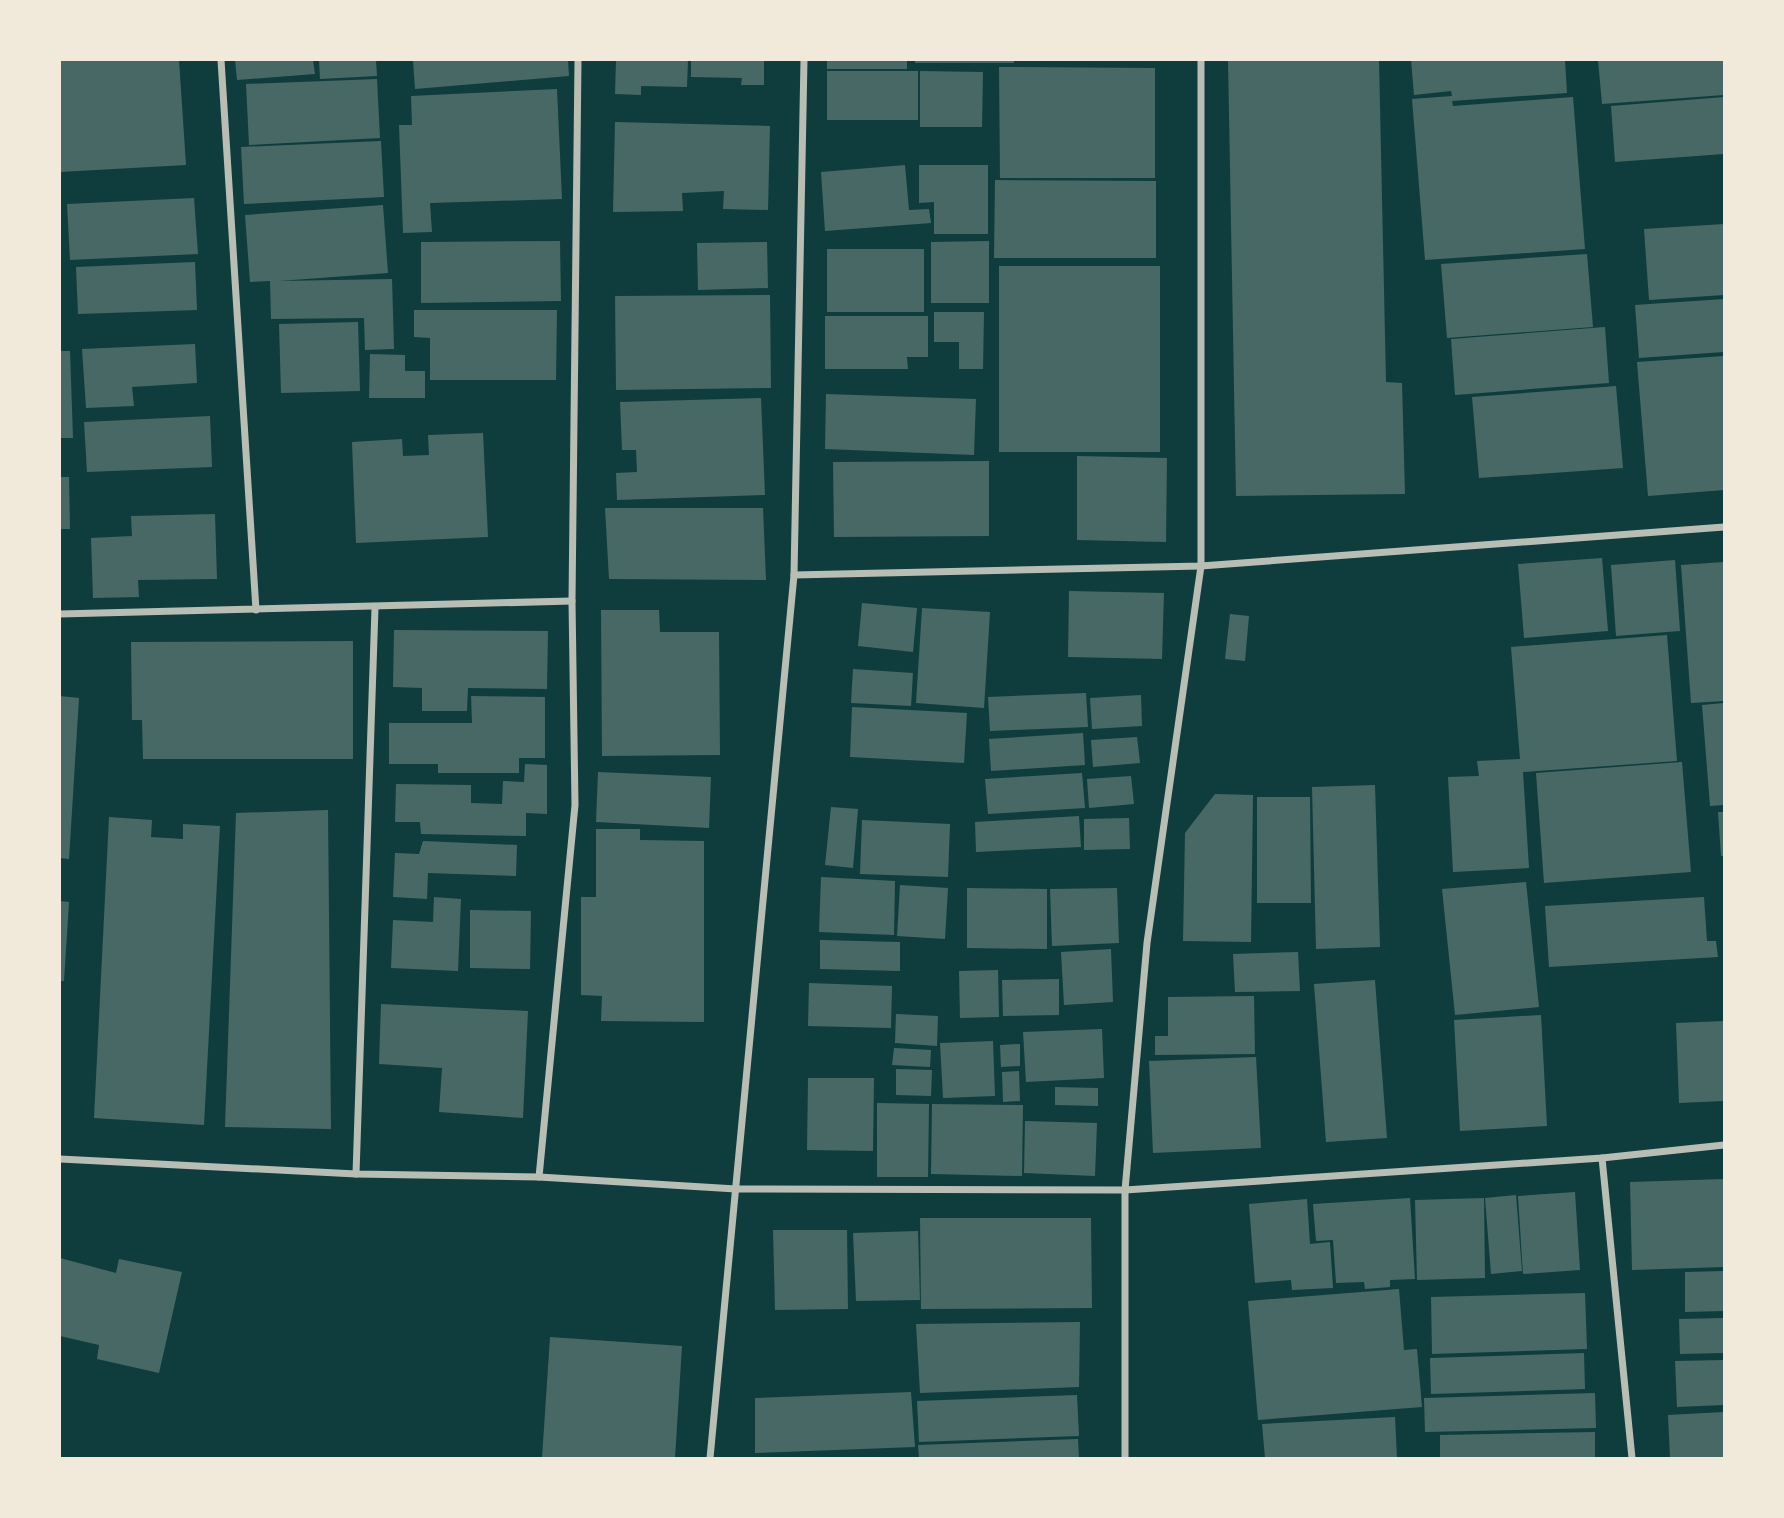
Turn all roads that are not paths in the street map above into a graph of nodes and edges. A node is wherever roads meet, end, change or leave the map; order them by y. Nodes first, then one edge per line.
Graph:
1 (221, 60) edge
2 (578, 60) edge
3 (804, 60) edge
4 (1201, 60) edge
5 (1724, 527) edge
6 (1201, 566) junction
7 (794, 575) junction
8 (572, 601) junction
9 (374, 608) junction
10 (256, 610) junction
11 (60, 614) edge
12 (1724, 1145) edge
13 (1602, 1158) junction
14 (60, 1159) edge
15 (356, 1174) junction
16 (539, 1177) junction
17 (736, 1189) junction
18 (1125, 1190) junction
19 (710, 1458) edge
20 (1125, 1458) edge
21 (1632, 1458) edge

1 - 10 street
2 - 8 street
3 - 7 street
4 - 6 street
5 - 6 street
6 - 7 street
6 - 18 street
7 - 17 street
8 - 9 street
8 - 16 street
9 - 10 street
9 - 15 street
10 - 11 street
12 - 13 street
13 - 18 street
13 - 21 street
14 - 15 street
15 - 16 street
16 - 17 street
17 - 18 street
17 - 19 street
18 - 20 street

